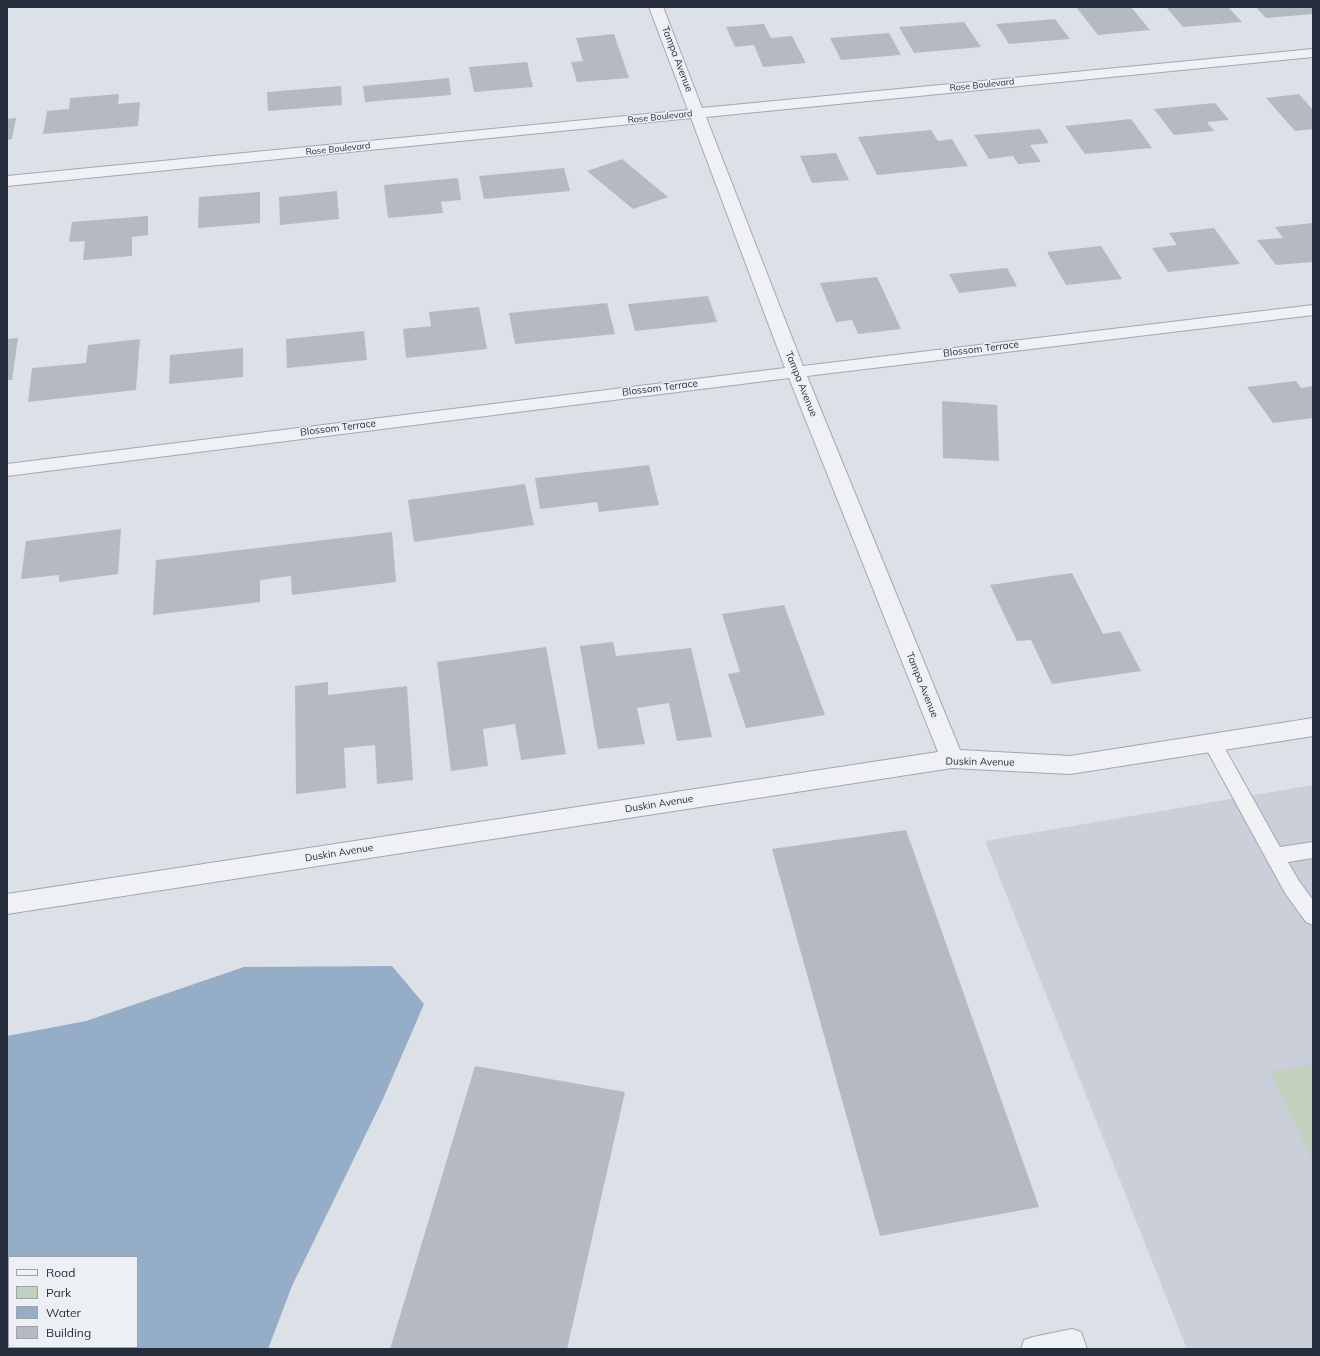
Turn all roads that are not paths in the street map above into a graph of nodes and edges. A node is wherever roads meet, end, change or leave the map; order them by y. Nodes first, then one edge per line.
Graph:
1 (656, 7) edge
2 (1313, 53) edge
3 (698, 114) junction
4 (7, 181) edge
5 (1313, 310) edge
6 (796, 372) junction
7 (7, 470) edge
8 (1313, 727) edge
9 (1212, 743) junction
10 (952, 759) junction
11 (1313, 850) edge
12 (1275, 856) junction
13 (7, 904) edge
14 (1313, 916) edge
15 (1033, 1349) edge
16 (1075, 1349) edge

1 - 3 street, Tampa Avenue
2 - 3 street, Rose Boulevard
3 - 4 street, Rose Boulevard
3 - 6 street, Tampa Avenue
5 - 6 street, Blossom Terrace
6 - 7 street, Blossom Terrace
6 - 10 street, Tampa Avenue
8 - 9 street, Duskin Avenue
9 - 10 street, Duskin Avenue
9 - 12 lane
10 - 13 street, Duskin Avenue
11 - 12 lane
12 - 14 lane
15 - 16 lane

